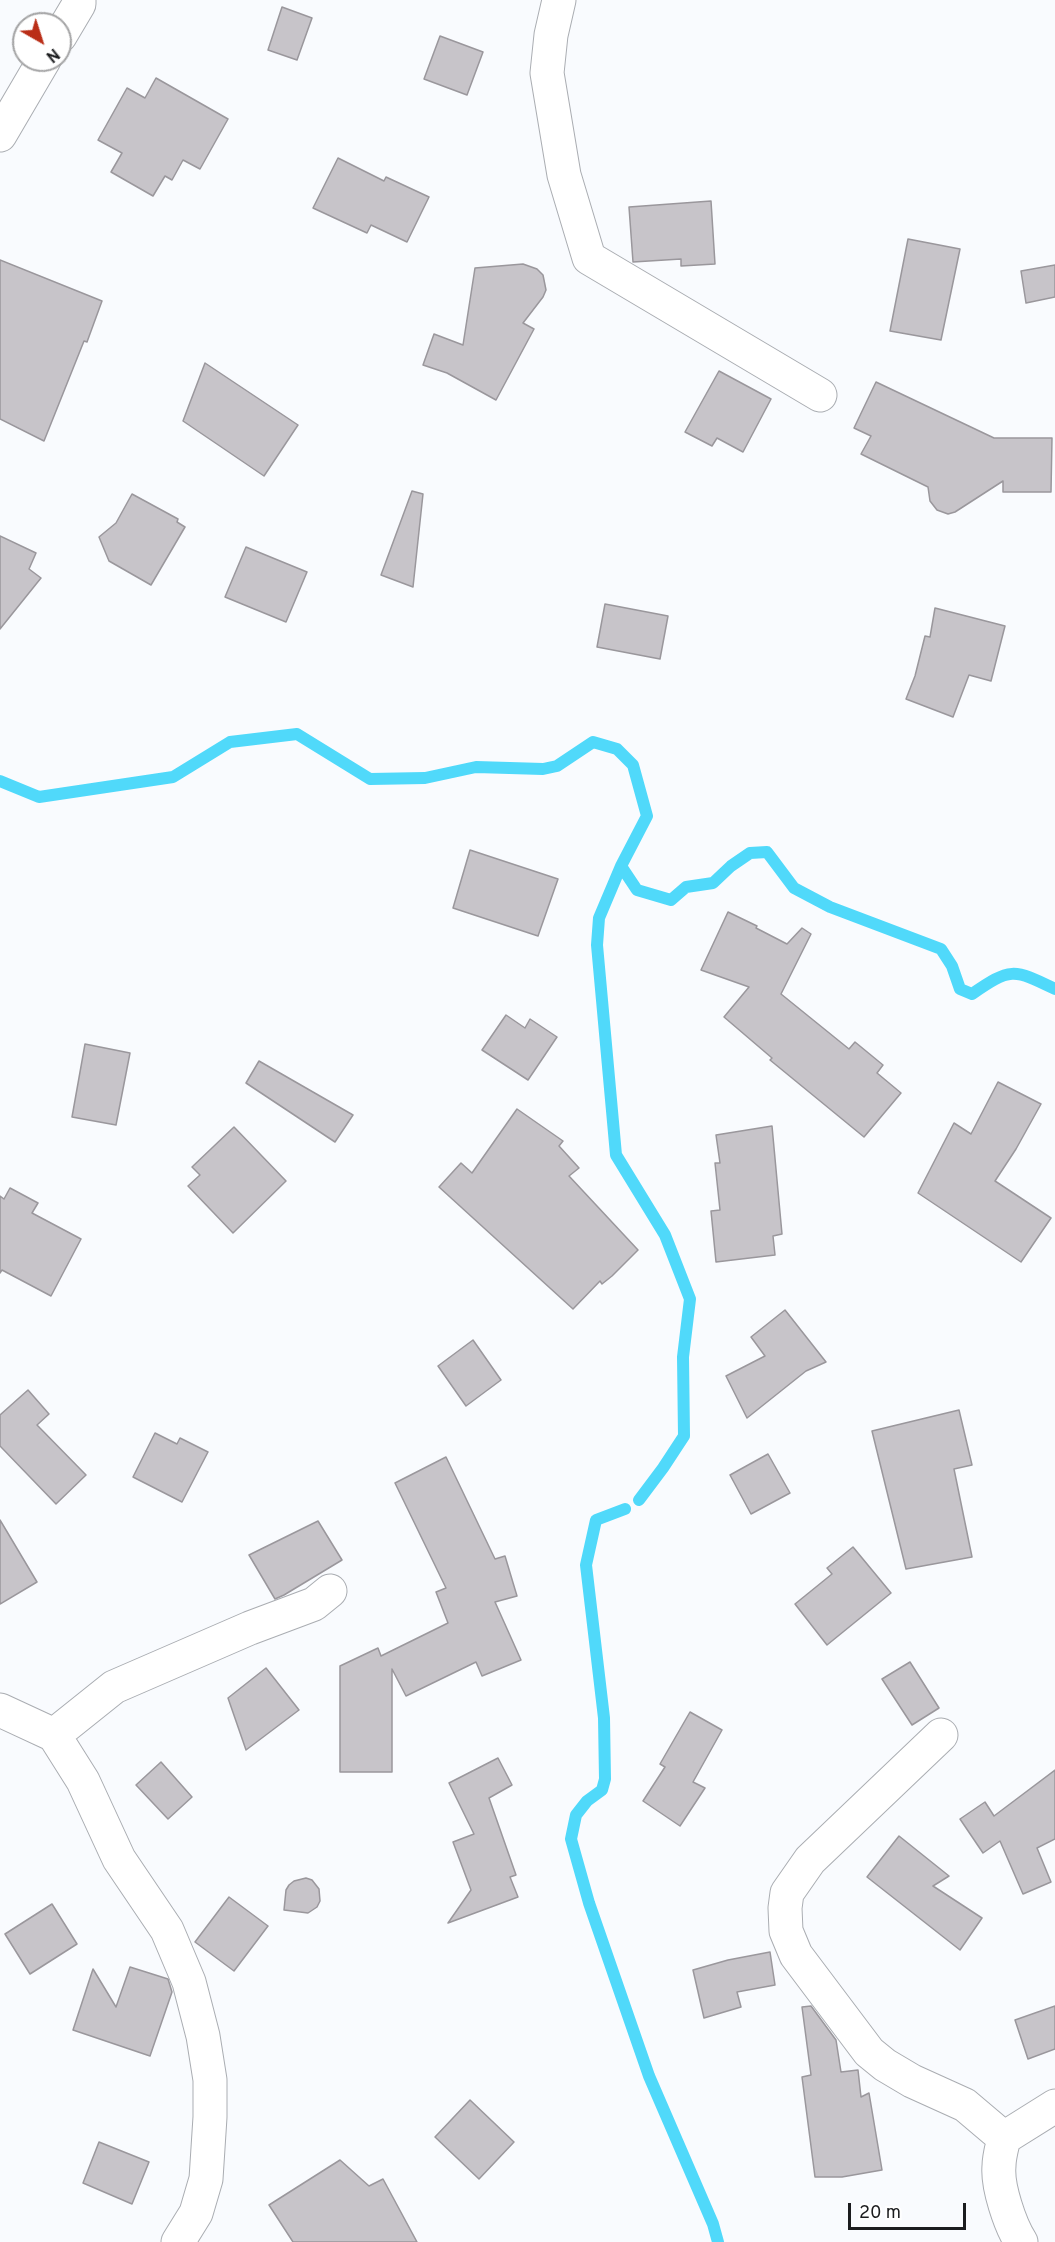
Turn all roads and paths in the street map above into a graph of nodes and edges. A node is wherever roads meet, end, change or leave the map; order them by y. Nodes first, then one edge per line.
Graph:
1 (79, 0) edge
2 (559, 0) edge
3 (72, 17) edge
4 (37, 72) edge
5 (0, 135) edge
6 (820, 395) dead end
7 (330, 1591) dead end
8 (0, 1710) edge
9 (54, 1736) junction
10 (941, 1736) dead end
11 (1055, 2106) edge
12 (1004, 2138) junction
13 (178, 2242) edge
14 (1021, 2242) edge

1 - 3 street
2 - 6 street
4 - 5 street
7 - 9 street
8 - 9 street
9 - 13 street
10 - 12 street
11 - 12 street
12 - 14 street

